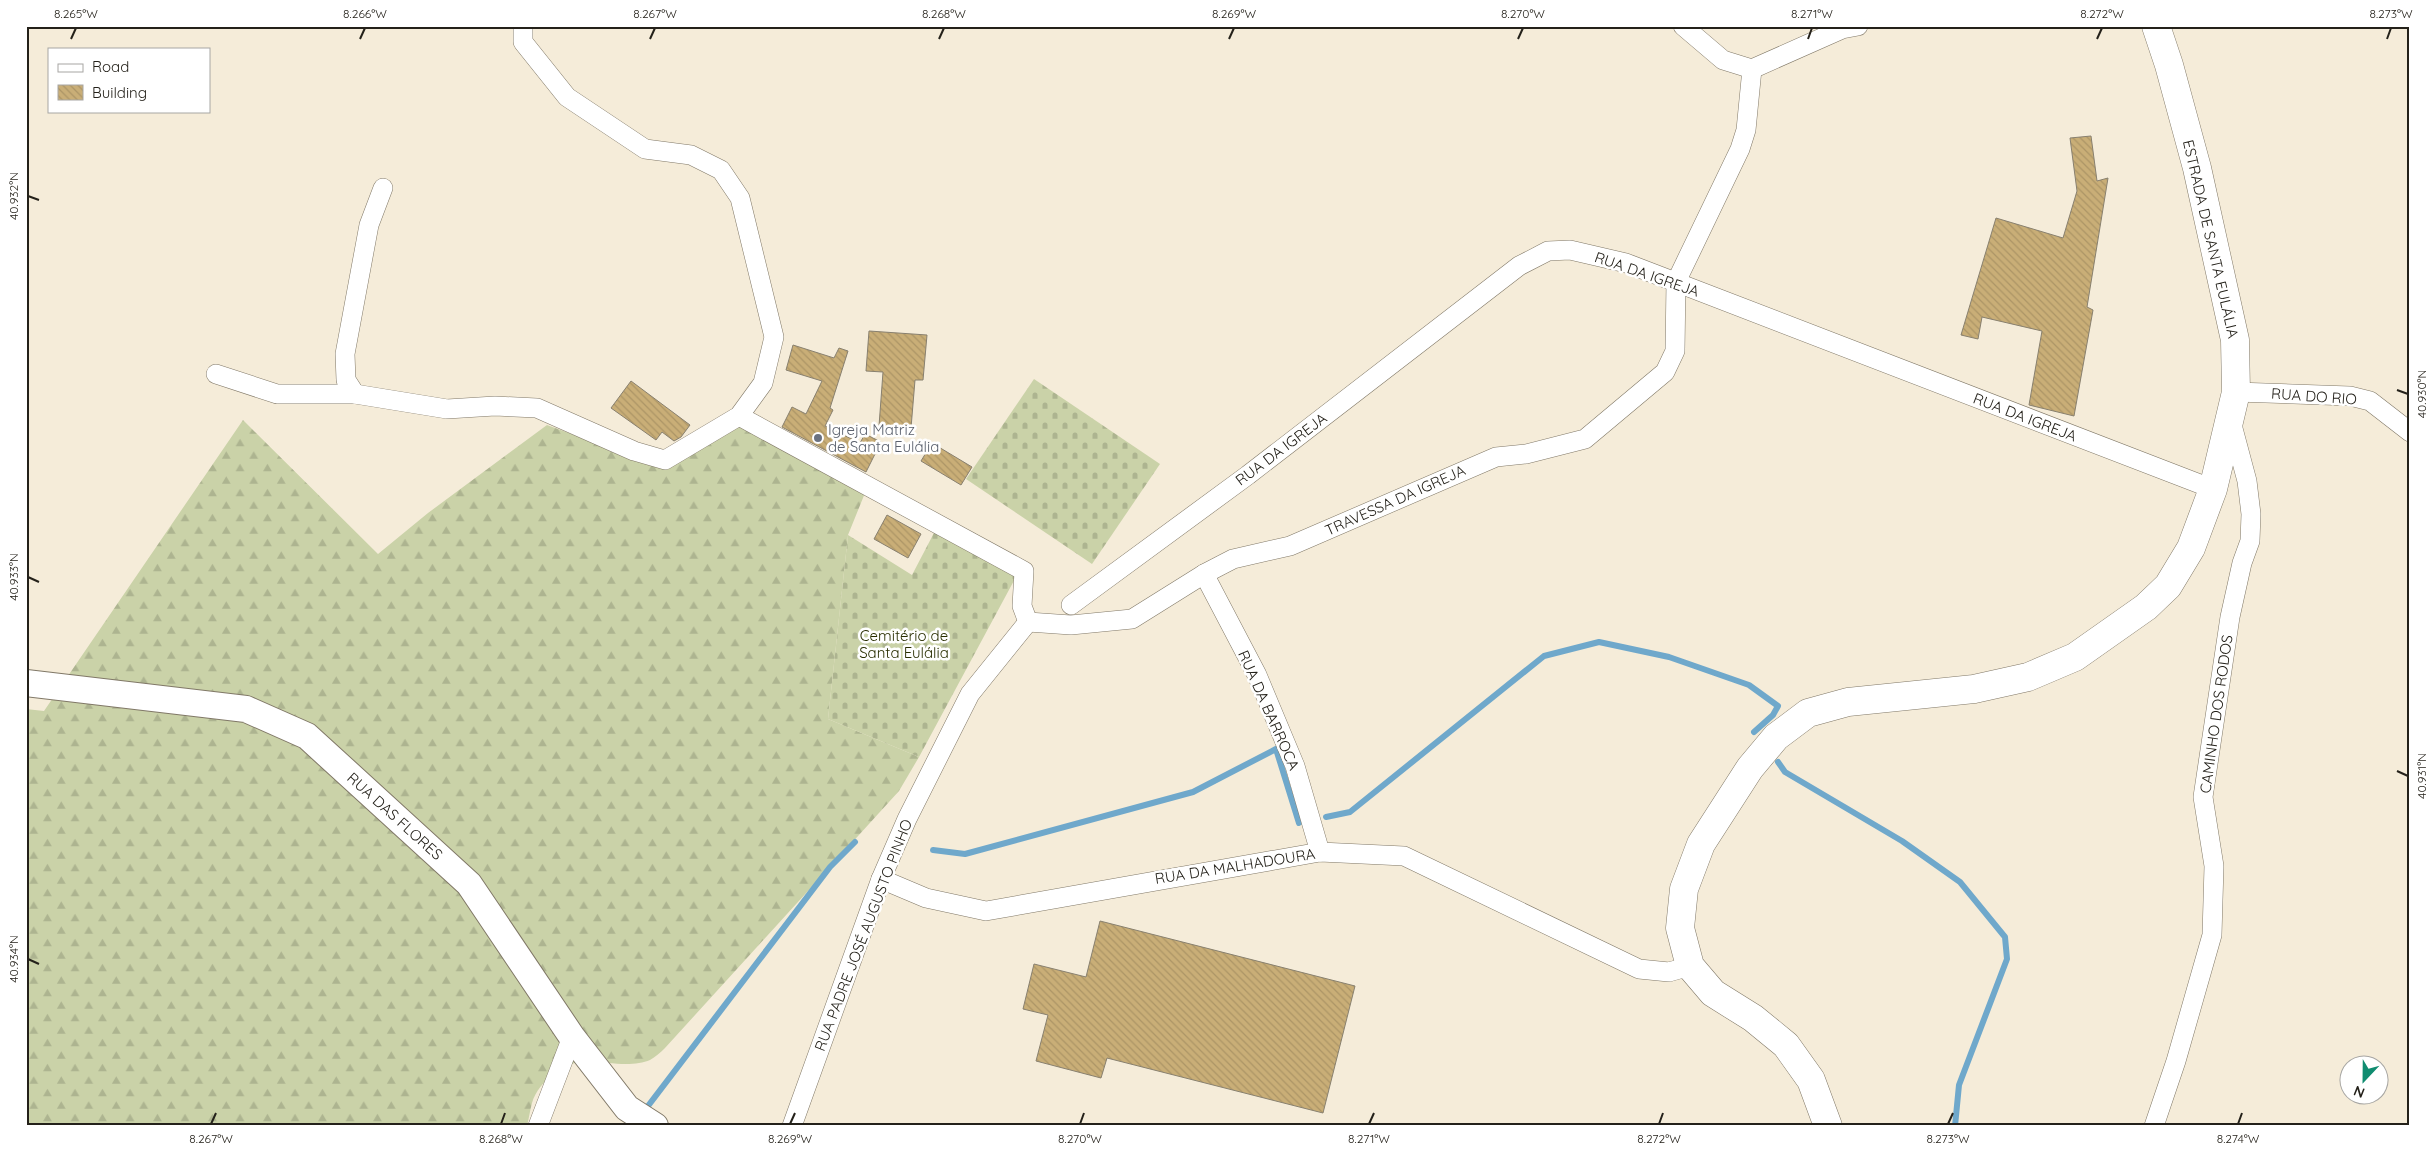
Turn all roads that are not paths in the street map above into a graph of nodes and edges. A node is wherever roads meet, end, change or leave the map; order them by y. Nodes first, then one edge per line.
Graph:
1 (523, 26) edge
2 (1683, 26) edge
3 (1858, 26) edge
4 (2156, 26) edge
5 (1752, 69) junction
6 (384, 188) dead end
7 (1676, 282) junction
8 (216, 374) dead end
9 (355, 394) junction
10 (2233, 404) junction
11 (739, 416) junction
12 (2410, 432) edge
13 (2213, 489) junction
14 (1204, 574) junction
15 (1072, 605) dead end
16 (1028, 622) junction
17 (26, 683) edge
18 (1320, 852) junction
19 (881, 879) junction
20 (1690, 966) junction
21 (572, 1037) junction
22 (538, 1126) edge
23 (655, 1126) edge
24 (792, 1126) edge
25 (1828, 1126) edge
26 (2154, 1126) edge

1 - 11 street
2 - 5 street
3 - 5 street
4 - 10 main road, ESTRADA DE SANTA EULÁLIA
5 - 7 street
6 - 9 street
7 - 13 street, RUA DA IGREJA
7 - 14 street, TRAVESSA DA IGREJA
7 - 15 street, RUA DA IGREJA
8 - 9 street
9 - 11 street
10 - 12 street, RUA DO RIO
10 - 13 main road, ESTRADA DE SANTA EULÁLIA
10 - 26 street, CAMINHO DOS RODOS
11 - 16 street
13 - 20 main road, ESTRADA DE SANTA EULÁLIA
14 - 16 street, TRAVESSA DA IGREJA
14 - 18 street, RUA DA BARROCA
16 - 19 street, RUA PADRE JOSÉ AUGUSTO PINHO
17 - 21 street, RUA DAS FLORES
18 - 19 street, RUA DA MALHADOURA
18 - 20 street, RUA DA MALHADOURA
19 - 24 street, RUA PADRE JOSÉ AUGUSTO PINHO
20 - 25 main road, ESTRADA DE SANTA EULÁLIA
21 - 22 street
21 - 23 street, RUA DAS FLORES

